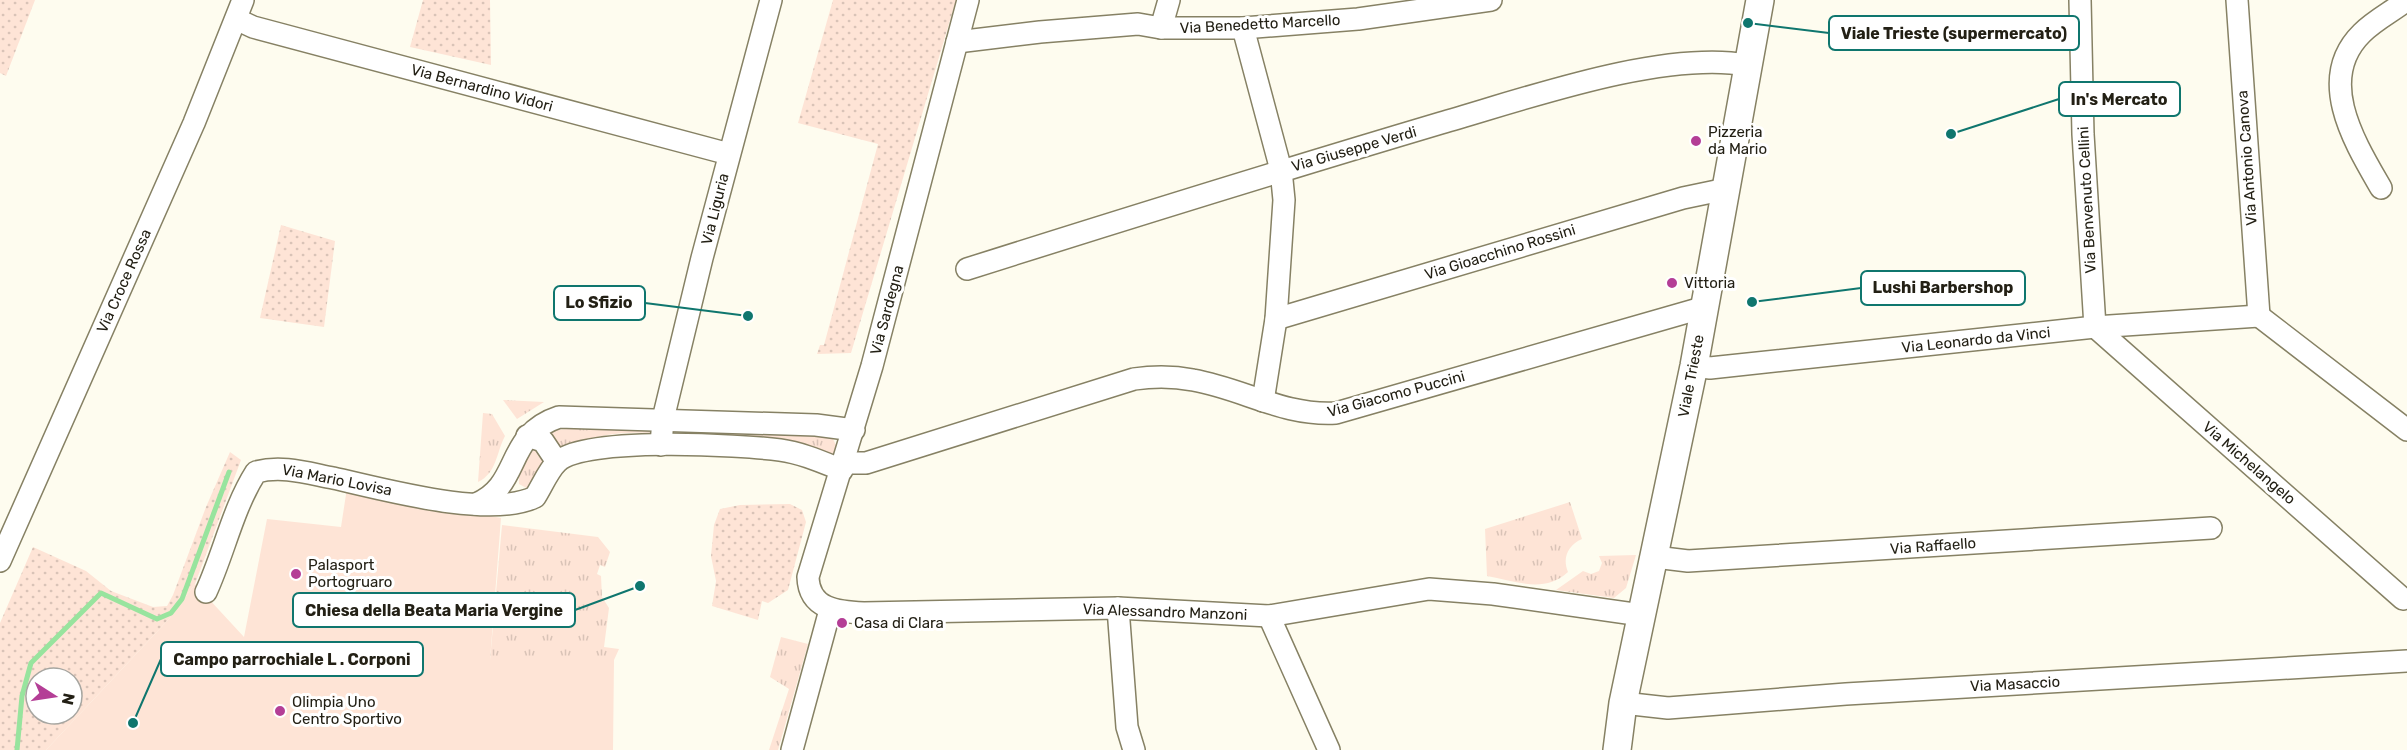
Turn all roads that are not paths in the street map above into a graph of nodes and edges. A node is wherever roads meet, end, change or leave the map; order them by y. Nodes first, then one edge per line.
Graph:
1 (771, 0) edge
2 (968, 0) edge
3 (1168, 0) edge
4 (1491, 0) edge
5 (1760, 0) edge
6 (2080, 0) edge
7 (2237, 0) edge
8 (2407, 0) edge
9 (239, 10) edge
10 (1161, 28) junction
11 (1243, 28) junction
12 (957, 42) junction
13 (1747, 65) junction
14 (729, 154) junction
15 (1281, 170) junction
16 (2381, 188) dead end
17 (1726, 189) junction
18 (967, 269) dead end
19 (1705, 307) junction
20 (2259, 316) junction
21 (1276, 319) junction
22 (2095, 327) junction
23 (1694, 366) junction
24 (1263, 401) junction
25 (663, 419) junction
26 (854, 430) junction
27 (2407, 430) edge
28 (527, 436) junction
29 (661, 445) junction
30 (557, 462) junction
31 (843, 467) junction
32 (476, 504) junction
33 (2211, 528) dead end
34 (1654, 557) junction
35 (0, 561) edge
36 (206, 592) dead end
37 (2403, 599) dead end
38 (1118, 608) junction
39 (830, 610) junction
40 (1641, 615) junction
41 (1269, 616) junction
42 (2407, 662) edge
43 (1623, 704) junction
44 (792, 750) edge
45 (1134, 750) edge
46 (1329, 750) edge
47 (1617, 750) edge

1 - 14 street, Via Liguria
2 - 12 street, Via Sardegna
3 - 10 street
4 - 11 street, Via Benedetto Marcello
5 - 13 main road, Viale Trieste
6 - 22 street, Via Benvenuto Cellini
7 - 20 street, Via Antonio Canova
8 - 16 street
9 - 14 street, Via Bernardino Vidori
9 - 35 street, Via Croce Rossa
10 - 11 street, Via Benedetto Marcello
10 - 12 street, Via Benedetto Marcello
11 - 15 street
12 - 26 street, Via Sardegna
13 - 15 street, Via Giuseppe Verdi
13 - 17 main road, Viale Trieste
14 - 25 street, Via Liguria
15 - 18 street, Via Giuseppe Verdi
15 - 21 street
17 - 19 main road, Viale Trieste
17 - 21 street, Via Gioacchino Rossini
19 - 23 main road, Viale Trieste
19 - 24 street, Via Giacomo Puccini
20 - 22 street, Via Leonardo da Vinci
20 - 27 street
21 - 24 street
22 - 23 street, Via Leonardo da Vinci
22 - 37 street, Via Michelangelo
23 - 34 main road, Viale Trieste
24 - 31 street, Via Giacomo Puccini
25 - 26 street
25 - 28 street
25 - 29 street
26 - 31 street, Via Sardegna
28 - 30 street
28 - 32 street
29 - 30 street
29 - 31 street
30 - 32 street, Via Mario Lovisa
31 - 39 street, Via Sardegna
32 - 36 street, Via Mario Lovisa
33 - 34 street, Via Raffaello
34 - 40 main road, Viale Trieste
38 - 39 street, Via Alessandro Manzoni
38 - 41 street, Via Alessandro Manzoni
38 - 45 street
39 - 44 street
40 - 41 street, Via Alessandro Manzoni
40 - 43 main road, Viale Trieste
41 - 46 street
42 - 43 street, Via Masaccio
43 - 47 main road, Viale Trieste

